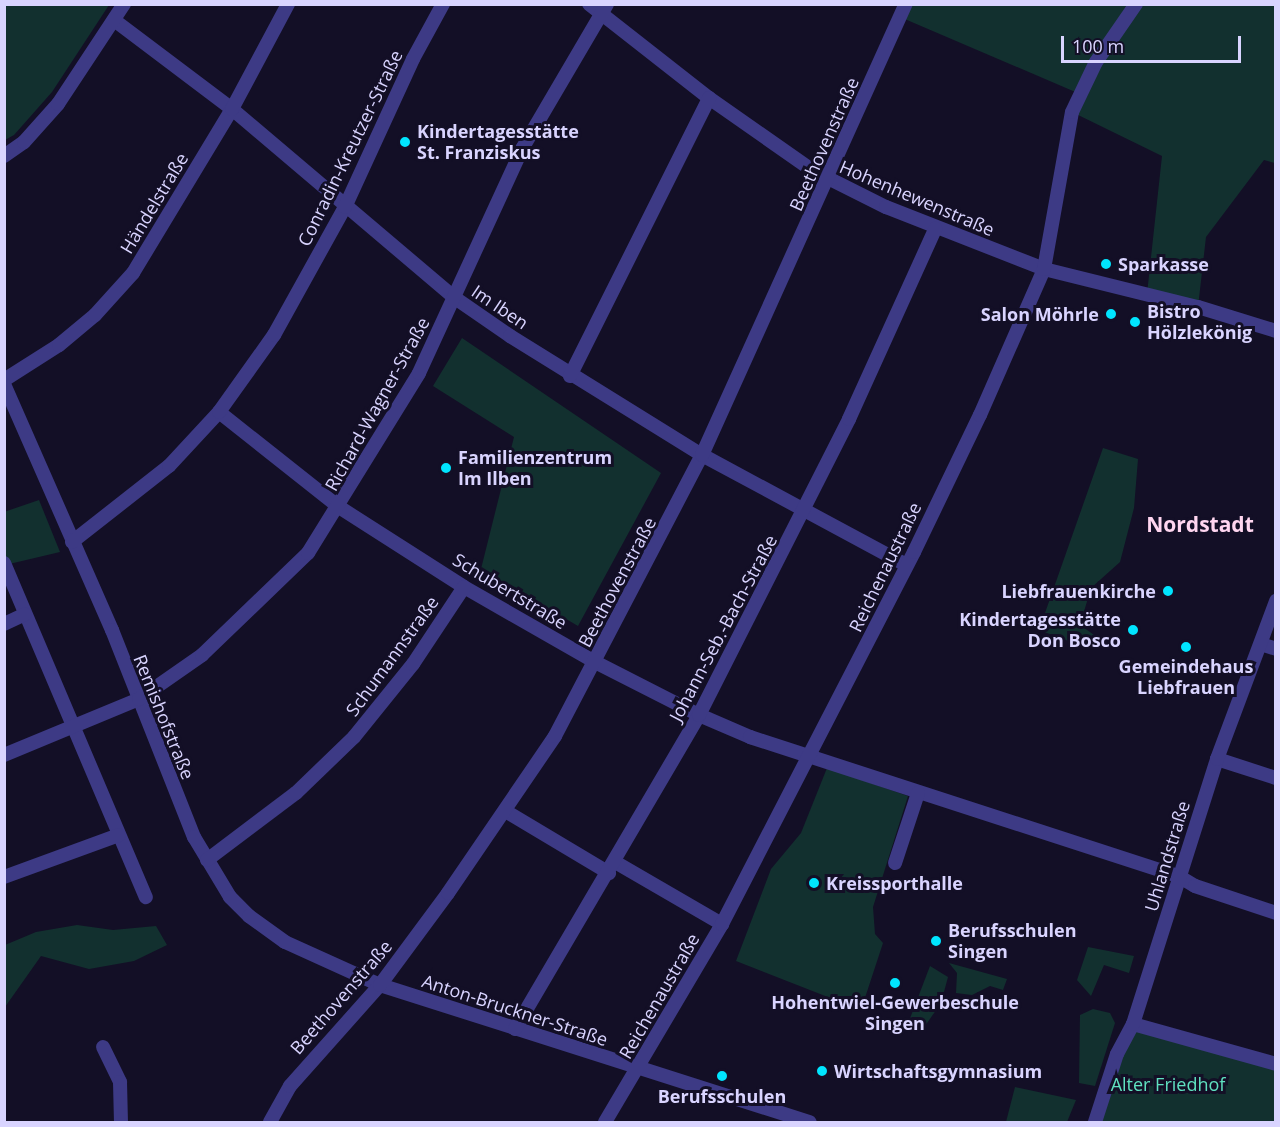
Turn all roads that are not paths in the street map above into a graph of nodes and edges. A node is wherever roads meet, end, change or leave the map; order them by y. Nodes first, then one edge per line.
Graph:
1 (124, 4) edge
2 (288, 4) edge
3 (442, 4) edge
4 (589, 4) edge
5 (906, 4) edge
6 (1136, 4) edge
7 (604, 9) edge
8 (114, 20) junction
9 (709, 98) junction
10 (232, 109) junction
11 (4, 156) edge
12 (829, 180) junction
13 (345, 207) junction
14 (935, 229) junction
15 (1044, 269) junction
16 (455, 298) junction
17 (1275, 331) edge
18 (570, 376) junction
19 (4, 382) edge
20 (219, 412) junction
21 (702, 455) junction
22 (339, 507) junction
23 (804, 512) junction
24 (72, 542) junction
25 (4, 563) edge
26 (906, 565) junction
27 (464, 586) junction
28 (1275, 601) edge
29 (25, 614) junction
30 (4, 624) edge
31 (1261, 644) junction
32 (1275, 649) edge
33 (595, 662) junction
34 (139, 699) junction
35 (699, 715) junction
36 (71, 726) junction
37 (4, 755) edge
38 (809, 757) junction
39 (1217, 759) junction
40 (1275, 778) edge
41 (918, 793) junction
42 (507, 812) junction
43 (119, 835) junction
44 (207, 860) junction
45 (895, 863) dead end
46 (612, 868) junction
47 (4, 877) edge
48 (1180, 877) junction
49 (146, 897) dead end
50 (1275, 913) edge
51 (722, 924) junction
52 (380, 985) junction
53 (1133, 1024) junction
54 (515, 1029) junction
55 (103, 1047) dead end
56 (1275, 1064) edge
57 (637, 1069) junction
58 (121, 1122) edge
59 (270, 1122) edge
60 (605, 1122) edge
61 (810, 1122) edge
62 (1095, 1122) edge

1 - 8 street
2 - 10 street, Händelstraße
3 - 13 street, Conradin-Kreutzer-Straße
4 - 7 street, Hohenhewenstraße
5 - 12 street, Beethovenstraße
6 - 15 street, Reichenaustraße
7 - 9 street, Hohenhewenstraße
7 - 16 street, Richard-Wagner-Straße
8 - 10 street, Im Iben
8 - 11 street
9 - 12 street, Hohenhewenstraße
9 - 18 street
10 - 13 street, Im Iben
10 - 19 street, Händelstraße
12 - 14 street, Hohenhewenstraße
12 - 21 street, Beethovenstraße
13 - 16 street, Im Iben
13 - 20 street, Conradin-Kreutzer-Straße
14 - 15 street, Hohenhewenstraße
14 - 23 street, Johann-Seb.-Bach-Straße
15 - 17 street, Hohenhewenstraße
15 - 26 street, Reichenaustraße
16 - 18 street, Im Iben
16 - 22 street, Richard-Wagner-Straße
18 - 21 street, Im Iben
19 - 24 street, Remishofstraße
20 - 22 street, Schubertstraße
20 - 24 street, Conradin-Kreutzer-Straße
21 - 23 street, Im Iben
21 - 33 street, Beethovenstraße
22 - 27 street, Schubertstraße
22 - 34 street, Richard-Wagner-Straße
23 - 26 street, Im Iben
23 - 35 street, Johann-Seb.-Bach-Straße
24 - 34 street, Remishofstraße
25 - 29 street
26 - 38 street, Reichenaustraße
27 - 33 street, Schubertstraße
27 - 44 street, Schumannstraße
28 - 31 street, Uhlandstraße
29 - 30 street
29 - 36 street
31 - 32 street
31 - 39 street, Uhlandstraße
33 - 35 street, Schubertstraße
33 - 42 street, Beethovenstraße
34 - 36 street, Richard-Wagner-Straße
34 - 44 street, Remishofstraße
35 - 38 street, Schubertstraße
35 - 46 street, Johann-Seb.-Bach-Straße
36 - 37 street, Richard-Wagner-Straße
36 - 43 street
38 - 41 street, Schubertstraße
38 - 51 street, Reichenaustraße
39 - 40 street
39 - 48 street, Uhlandstraße
41 - 45 street
41 - 48 street, Schubertstraße
42 - 46 street
42 - 52 street, Beethovenstraße
43 - 47 street
43 - 49 street
44 - 52 street, Remishofstraße
46 - 51 street
46 - 54 street, Johann-Seb.-Bach-Straße
48 - 50 street, Schubertstraße
48 - 53 street, Uhlandstraße
51 - 57 street, Reichenaustraße
52 - 54 street, Anton-Bruckner-Straße
52 - 59 street, Beethovenstraße
53 - 56 street
53 - 62 street, Uhlandstraße
54 - 57 street, Anton-Bruckner-Straße
55 - 58 street
57 - 60 street, Reichenaustraße
57 - 61 street, Anton-Bruckner-Straße

